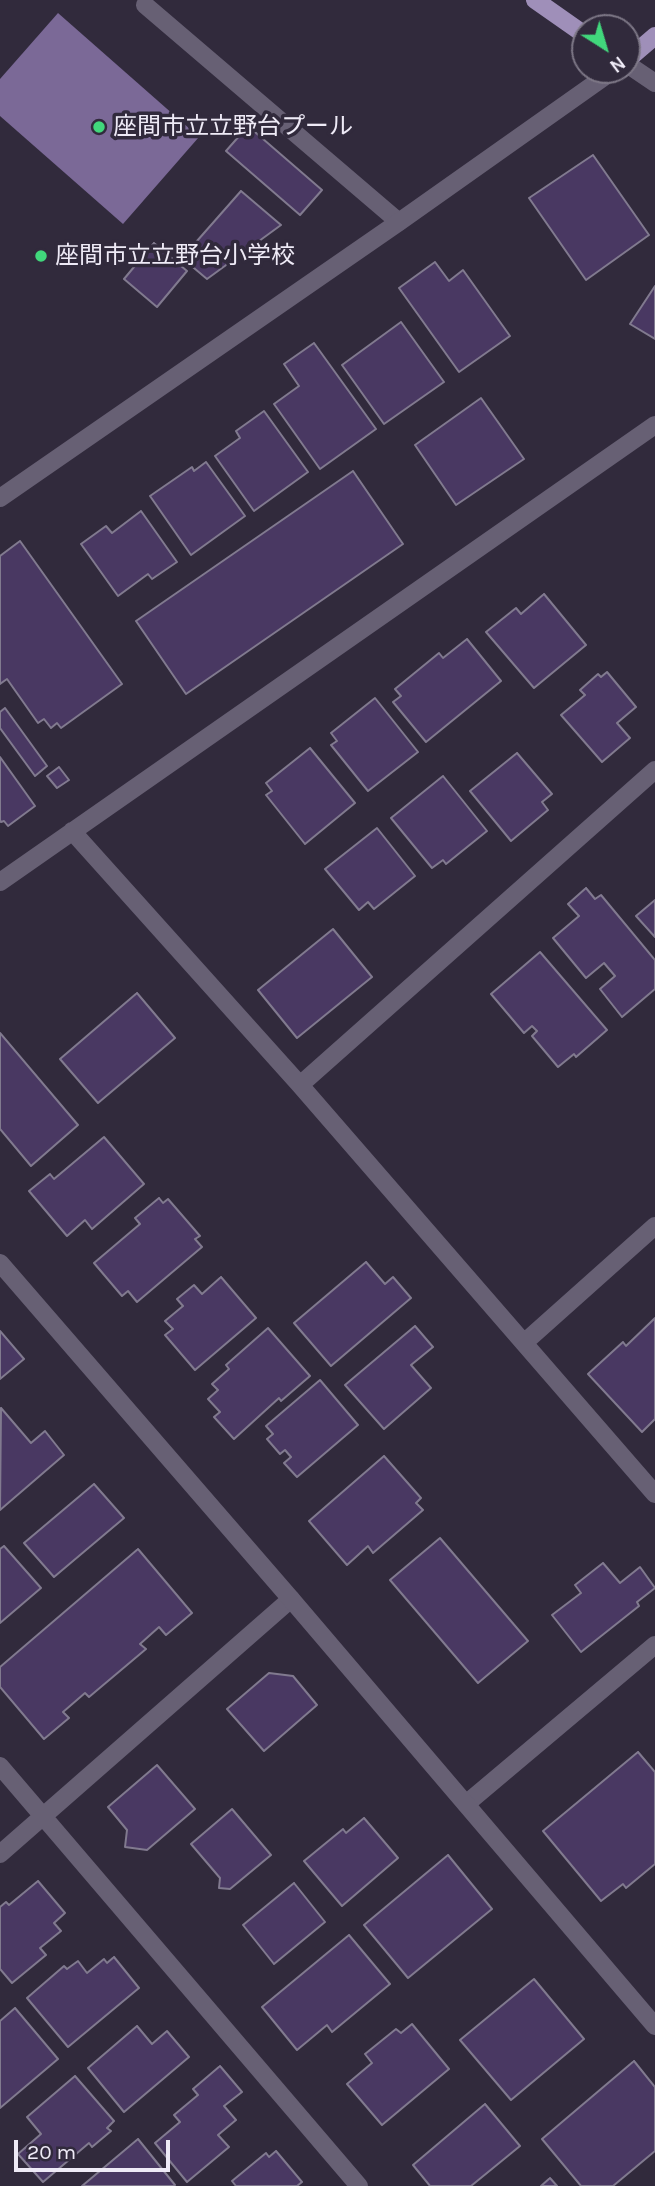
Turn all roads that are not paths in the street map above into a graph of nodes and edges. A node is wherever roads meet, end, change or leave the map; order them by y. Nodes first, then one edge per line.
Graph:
1 (535, 0) edge
2 (145, 5) dead end
3 (571, 25) edge
4 (655, 36) edge
5 (641, 49) edge
6 (594, 84) edge
7 (399, 222) junction
8 (655, 425) edge
9 (0, 498) edge
10 (655, 770) edge
11 (72, 831) junction
12 (0, 882) edge
13 (300, 1085) junction
14 (655, 1226) edge
15 (0, 1263) edge
16 (524, 1342) junction
17 (655, 1494) edge
18 (291, 1599) junction
19 (655, 1645) edge
20 (0, 1766) edge
21 (466, 1804) junction
22 (44, 1816) junction
23 (0, 1854) edge
24 (655, 2026) edge
25 (359, 2186) edge

1 - 3 main road
2 - 7 street
4 - 5 main road
6 - 7 street
7 - 9 street
8 - 11 street
10 - 13 street
11 - 12 street
11 - 13 street
13 - 16 street
14 - 16 street
15 - 18 street
16 - 17 street
18 - 21 street
18 - 22 street
19 - 21 street
20 - 22 street
21 - 24 street
22 - 23 street
22 - 25 street

